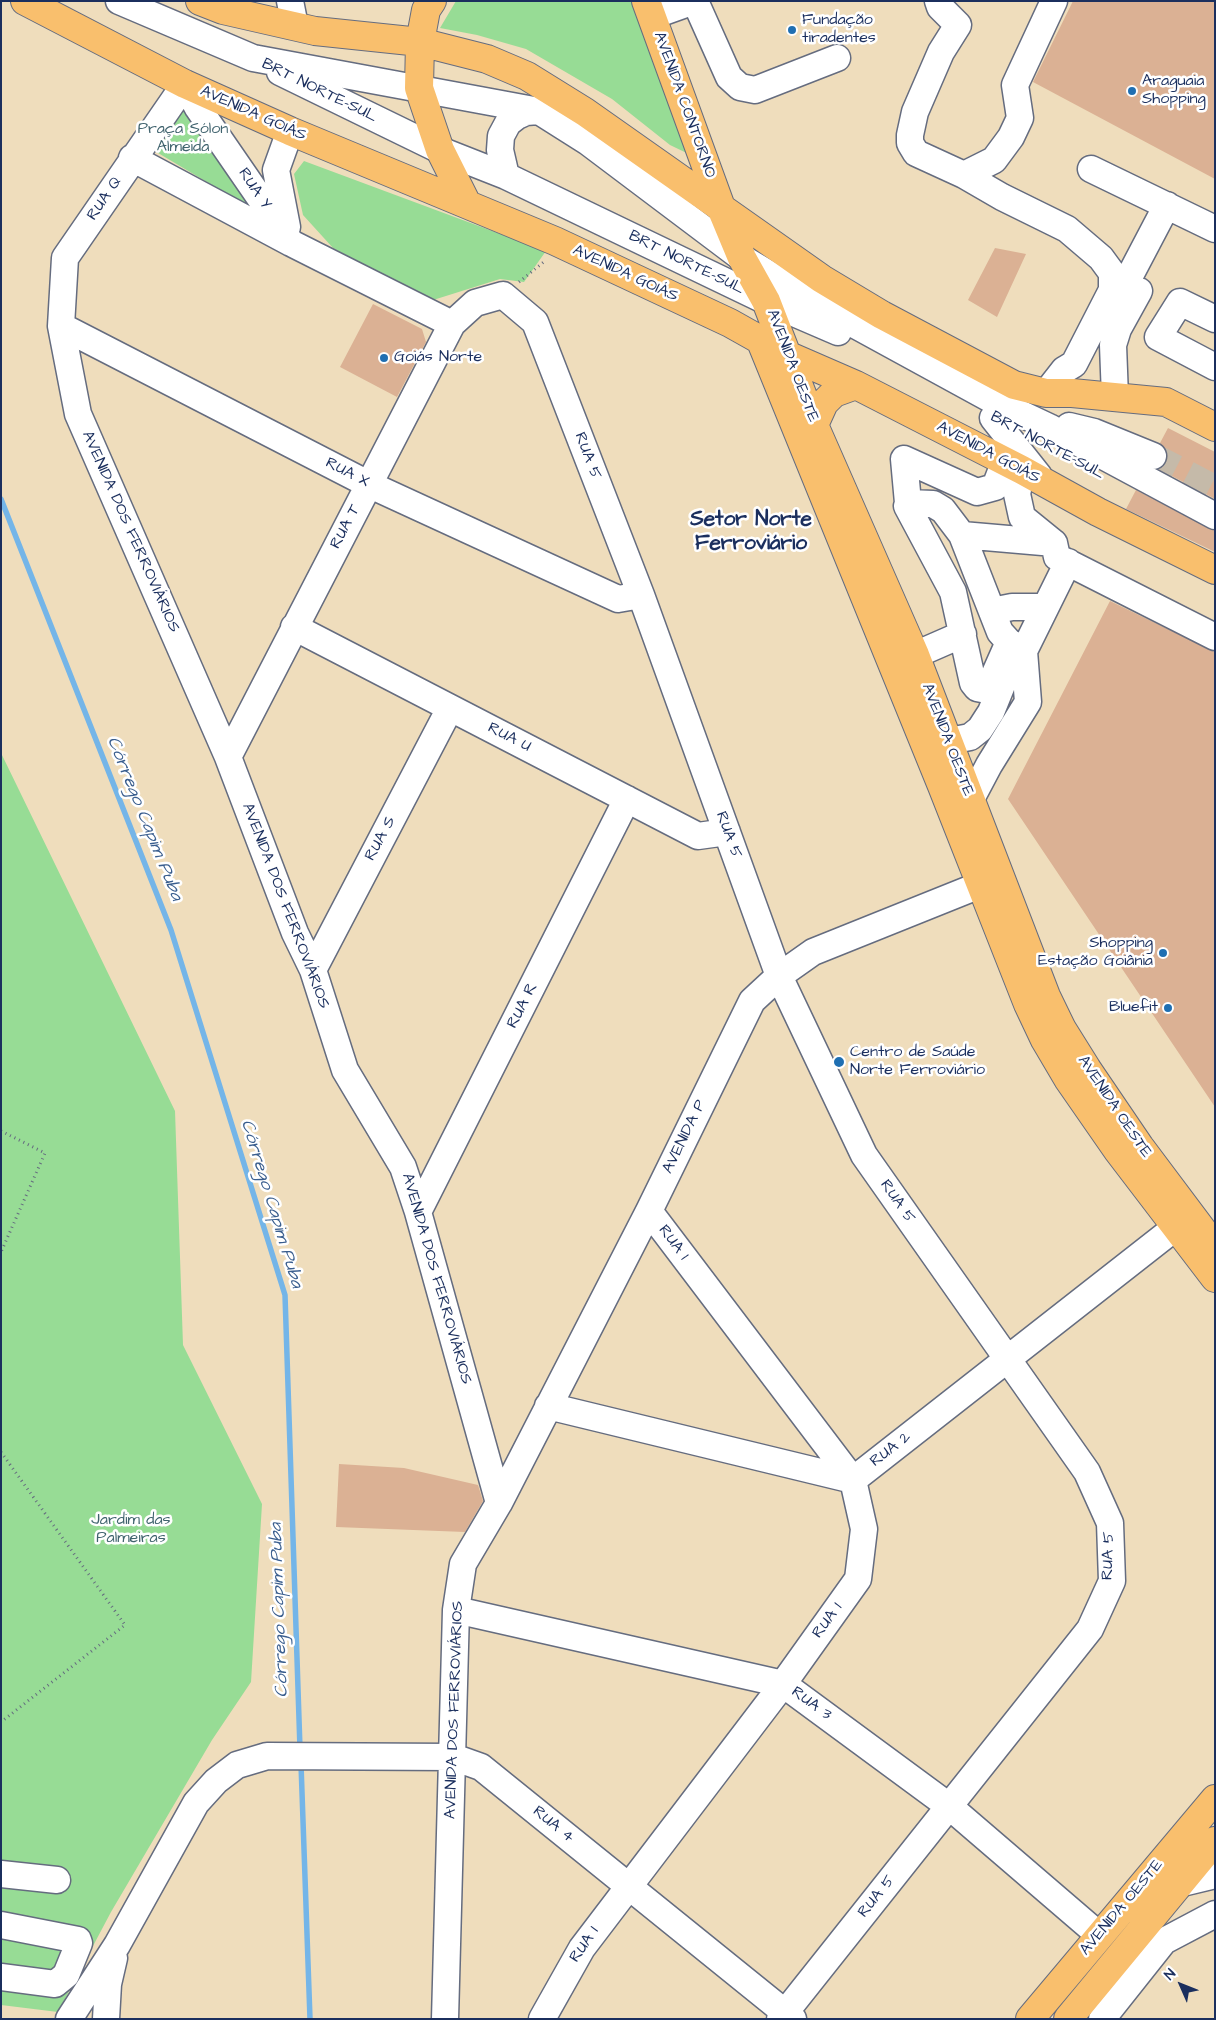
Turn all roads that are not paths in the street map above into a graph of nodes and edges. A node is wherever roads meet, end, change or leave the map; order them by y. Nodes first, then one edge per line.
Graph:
1 (25, 1) edge
2 (119, 1) edge
3 (200, 1) edge
4 (432, 1) edge
5 (695, 1) edge
6 (938, 1) edge
7 (1054, 1) edge
8 (649, 9) edge
9 (293, 14) edge
10 (420, 42) junction
11 (252, 58) junction
12 (837, 58) dead end
13 (185, 84) junction
14 (419, 88) junction
15 (539, 111) junction
16 (290, 131) junction
17 (440, 150) junction
18 (132, 158) junction
19 (1091, 169) dead end
20 (964, 175) junction
21 (506, 176) junction
22 (467, 204) junction
23 (1173, 208) junction
24 (722, 210) junction
25 (1215, 229) edge
26 (291, 243) junction
27 (1153, 247) junction
28 (742, 258) junction
29 (503, 295) joint
30 (766, 301) junction
31 (1215, 319) edge
32 (452, 324) junction
33 (61, 326) junction
34 (760, 339) junction
35 (787, 355) junction
36 (1215, 367) edge
37 (856, 385) junction
38 (1059, 393) junction
39 (1115, 397) junction
40 (1027, 417) junction
41 (993, 418) junction
42 (814, 425) junction
43 (1215, 427) edge
44 (1153, 456) tunnel mouth
45 (1024, 471) junction
46 (368, 484) junction
47 (908, 503) junction
48 (1215, 516) edge
49 (962, 535) junction
50 (1215, 536) edge
51 (1060, 554) junction
52 (1215, 570) edge
53 (641, 595) junction
54 (1040, 607) junction
55 (992, 611) junction
56 (294, 627) junction
57 (963, 634) junction
58 (1215, 638) edge
59 (1017, 647) junction
60 (915, 656) junction
61 (450, 708) junction
62 (949, 741) junction
63 (228, 757) junction
64 (627, 800) junction
65 (970, 801) junction
66 (727, 832) junction
67 (980, 885) junction
68 (313, 970) junction
69 (779, 976) junction
70 (649, 1211) junction
71 (418, 1212) junction
72 (1176, 1227) junction
73 (1215, 1247) edge
74 (1215, 1278) edge
75 (1007, 1360) junction
76 (548, 1406) junction
77 (853, 1480) junction
78 (499, 1503) junction
79 (456, 1610) junction
80 (783, 1684) junction
81 (453, 1757) junction
82 (1215, 1799) edge
83 (950, 1807) junction
84 (1215, 1841) edge
85 (1, 1874) edge
86 (1215, 1875) edge
87 (57, 1880) dead end
88 (1178, 1884) junction
89 (628, 1885) junction
90 (1215, 1914) edge
91 (1, 1925) edge
92 (1099, 1935) junction
93 (117, 1945) junction
94 (1, 1977) edge
95 (786, 2016) edge
96 (69, 2019) edge
97 (106, 2019) edge
98 (445, 2019) edge
99 (542, 2019) edge
100 (1030, 2019) edge
101 (1068, 2019) edge
102 (1102, 2019) edge

1 - 13 main road, AVENIDA GOIÁS
2 - 11 street
3 - 9 main road
4 - 10 main road
5 - 8 street
5 - 12 street
6 - 20 street
7 - 20 street
8 - 24 main road, AVENIDA CONTORNO
9 - 10 main road
10 - 14 main road
10 - 24 main road
11 - 14 street, BRT NORTE-SUL
11 - 17 street, BRT NORTE-SUL
13 - 16 main road, AVENIDA GOIÁS
13 - 18 street, RUA Q
13 - 26 street, RUA Y
14 - 15 street, BRT NORTE-SUL
14 - 17 main road
15 - 21 street
15 - 28 street, BRT NORTE-SUL
16 - 22 main road, AVENIDA GOIÁS
16 - 26 street, RUA Y
17 - 21 street, BRT NORTE-SUL
17 - 22 main road
18 - 26 street, RUA Y
18 - 33 street, RUA Q
19 - 23 street
20 - 38 street
21 - 30 street, BRT NORTE-SUL
22 - 34 main road, AVENIDA GOIÁS
23 - 25 street
23 - 27 street
24 - 28 main road, AVENIDA OESTE
24 - 38 main road
26 - 32 street, RUA Y
27 - 38 street
27 - 39 street
28 - 30 main road, AVENIDA OESTE
28 - 40 street, BRT NORTE-SUL
29 - 32 street, RUA T
29 - 53 street, RUA 5
30 - 35 main road, AVENIDA OESTE
30 - 41 street, BRT NORTE-SUL
31 - 36 street
32 - 46 street, RUA T
33 - 46 street, RUA X
33 - 63 street, AVENIDA DOS FERROVIÁRIOS
34 - 35 main road, AVENIDA GOIÁS
34 - 67 main road, AVENIDA OESTE
35 - 37 main road, AVENIDA GOIÁS
35 - 42 main road, AVENIDA OESTE
37 - 42 main road
37 - 45 main road, AVENIDA GOIÁS
38 - 39 main road
39 - 43 main road
40 - 44 street
40 - 48 street, BRT NORTE-SUL
41 - 45 street
41 - 50 street, BRT NORTE-SUL
42 - 60 main road, AVENIDA OESTE
45 - 47 street
45 - 51 street
45 - 52 main road, AVENIDA GOIÁS
46 - 53 street, RUA X
46 - 56 street, RUA T
47 - 49 street
47 - 57 street
49 - 51 street
49 - 55 street
51 - 54 street
51 - 58 street
53 - 66 street, RUA 5
54 - 55 street
54 - 59 street
55 - 59 street
56 - 61 street, RUA U
56 - 63 street, RUA T
57 - 59 street
57 - 60 street
59 - 62 street
59 - 65 street
60 - 62 main road, AVENIDA OESTE
61 - 64 street, RUA U
61 - 68 street, RUA S
62 - 65 main road, AVENIDA OESTE
63 - 68 street, AVENIDA DOS FERROVIÁRIOS
64 - 66 street, RUA U
64 - 71 street, RUA R
65 - 73 main road, AVENIDA OESTE
66 - 69 street, RUA 5
67 - 69 street, AVENIDA P
67 - 72 main road, AVENIDA OESTE
68 - 71 street, AVENIDA DOS FERROVIÁRIOS
69 - 70 street, AVENIDA P
69 - 75 street, RUA 5
70 - 76 street, AVENIDA P
70 - 77 street, RUA 1
71 - 78 street, AVENIDA DOS FERROVIÁRIOS
72 - 74 main road, AVENIDA OESTE
72 - 75 street, RUA 2
75 - 77 street, RUA 2
75 - 83 street, RUA 5
76 - 77 street
76 - 78 street, AVENIDA P
77 - 80 street, RUA 1
78 - 79 street, AVENIDA DOS FERROVIÁRIOS
79 - 80 street, RUA 3
79 - 81 street, AVENIDA DOS FERROVIÁRIOS
80 - 83 street, RUA 3
80 - 89 street, RUA 1
81 - 89 street, RUA 4
81 - 93 street, RUA 4
81 - 98 street, AVENIDA DOS FERROVIÁRIOS
82 - 92 main road, AVENIDA OESTE
83 - 92 street, RUA 3
83 - 95 street, RUA 5
84 - 88 main road, AVENIDA OESTE
85 - 87 street
86 - 88 street
88 - 101 main road, AVENIDA OESTE
89 - 95 street, RUA 4
89 - 99 street, RUA 1
90 - 102 street
91 - 94 street
92 - 100 main road, AVENIDA OESTE
93 - 96 street
93 - 97 street

